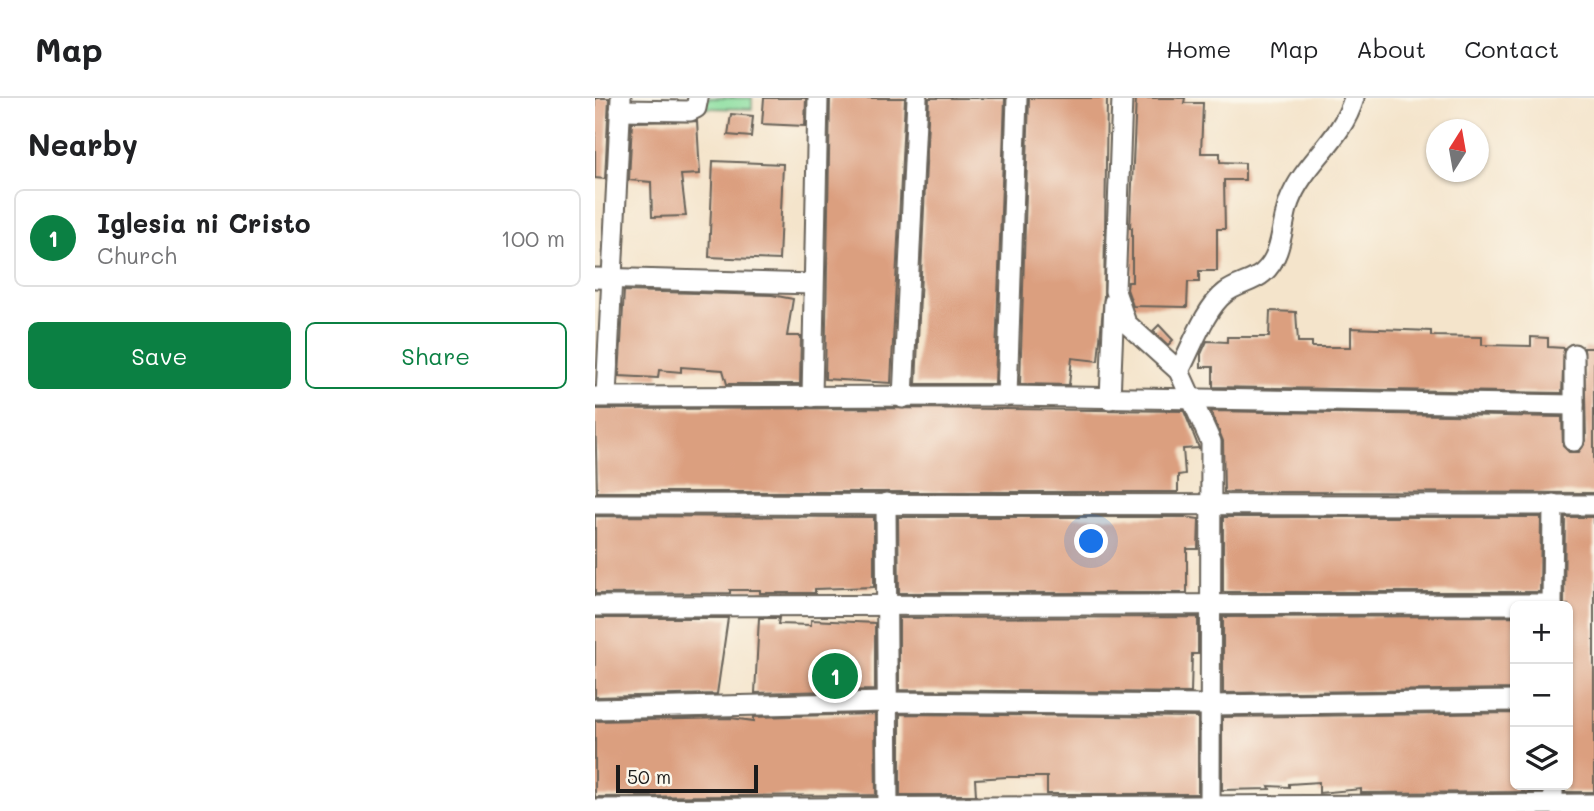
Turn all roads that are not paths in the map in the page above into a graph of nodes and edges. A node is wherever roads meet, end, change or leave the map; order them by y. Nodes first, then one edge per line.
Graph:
1 (698, 98) edge
2 (818, 98) edge
3 (917, 98) edge
4 (1017, 98) edge
5 (1122, 98) edge
6 (1354, 98) edge
7 (620, 104) edge
8 (603, 279) edge
9 (813, 284) junction
10 (1115, 291) junction
11 (1574, 354) dead end
12 (1179, 372) junction
13 (1007, 396) junction
14 (601, 397) edge
15 (811, 397) junction
16 (903, 398) junction
17 (1193, 398) junction
18 (1110, 399) junction
19 (1574, 405) junction
20 (1574, 441) dead end
21 (595, 503) edge
22 (886, 503) junction
23 (1553, 504) junction
24 (1210, 505) junction
25 (1594, 506) edge
26 (1552, 601) edge
27 (885, 604) junction
28 (1211, 604) junction
29 (1510, 605) edge
30 (595, 606) edge
31 (1510, 701) edge
32 (885, 702) junction
33 (1211, 705) junction
34 (595, 709) edge
35 (1553, 794) edge
36 (1594, 804) edge
37 (1210, 808) edge
38 (595, 809) edge
39 (888, 810) edge

1 - 7 street
2 - 9 street
3 - 16 street
4 - 13 street
5 - 10 street
6 - 12 street
7 - 8 street
8 - 9 street
8 - 14 street
9 - 15 street
10 - 12 street
10 - 18 street
11 - 19 street
12 - 17 street
13 - 16 street
13 - 18 street
14 - 15 street
15 - 16 street
17 - 18 street
17 - 19 street
17 - 24 street
19 - 20 street
21 - 22 street
22 - 24 street
22 - 27 street
23 - 24 street
23 - 25 street
23 - 26 street
24 - 28 street
27 - 28 street
27 - 30 street
27 - 32 street
28 - 29 street
28 - 33 street
31 - 33 street
32 - 33 street
32 - 34 street
32 - 39 street
33 - 37 street
35 - 36 street
35 - 37 street
37 - 39 street
38 - 39 street

